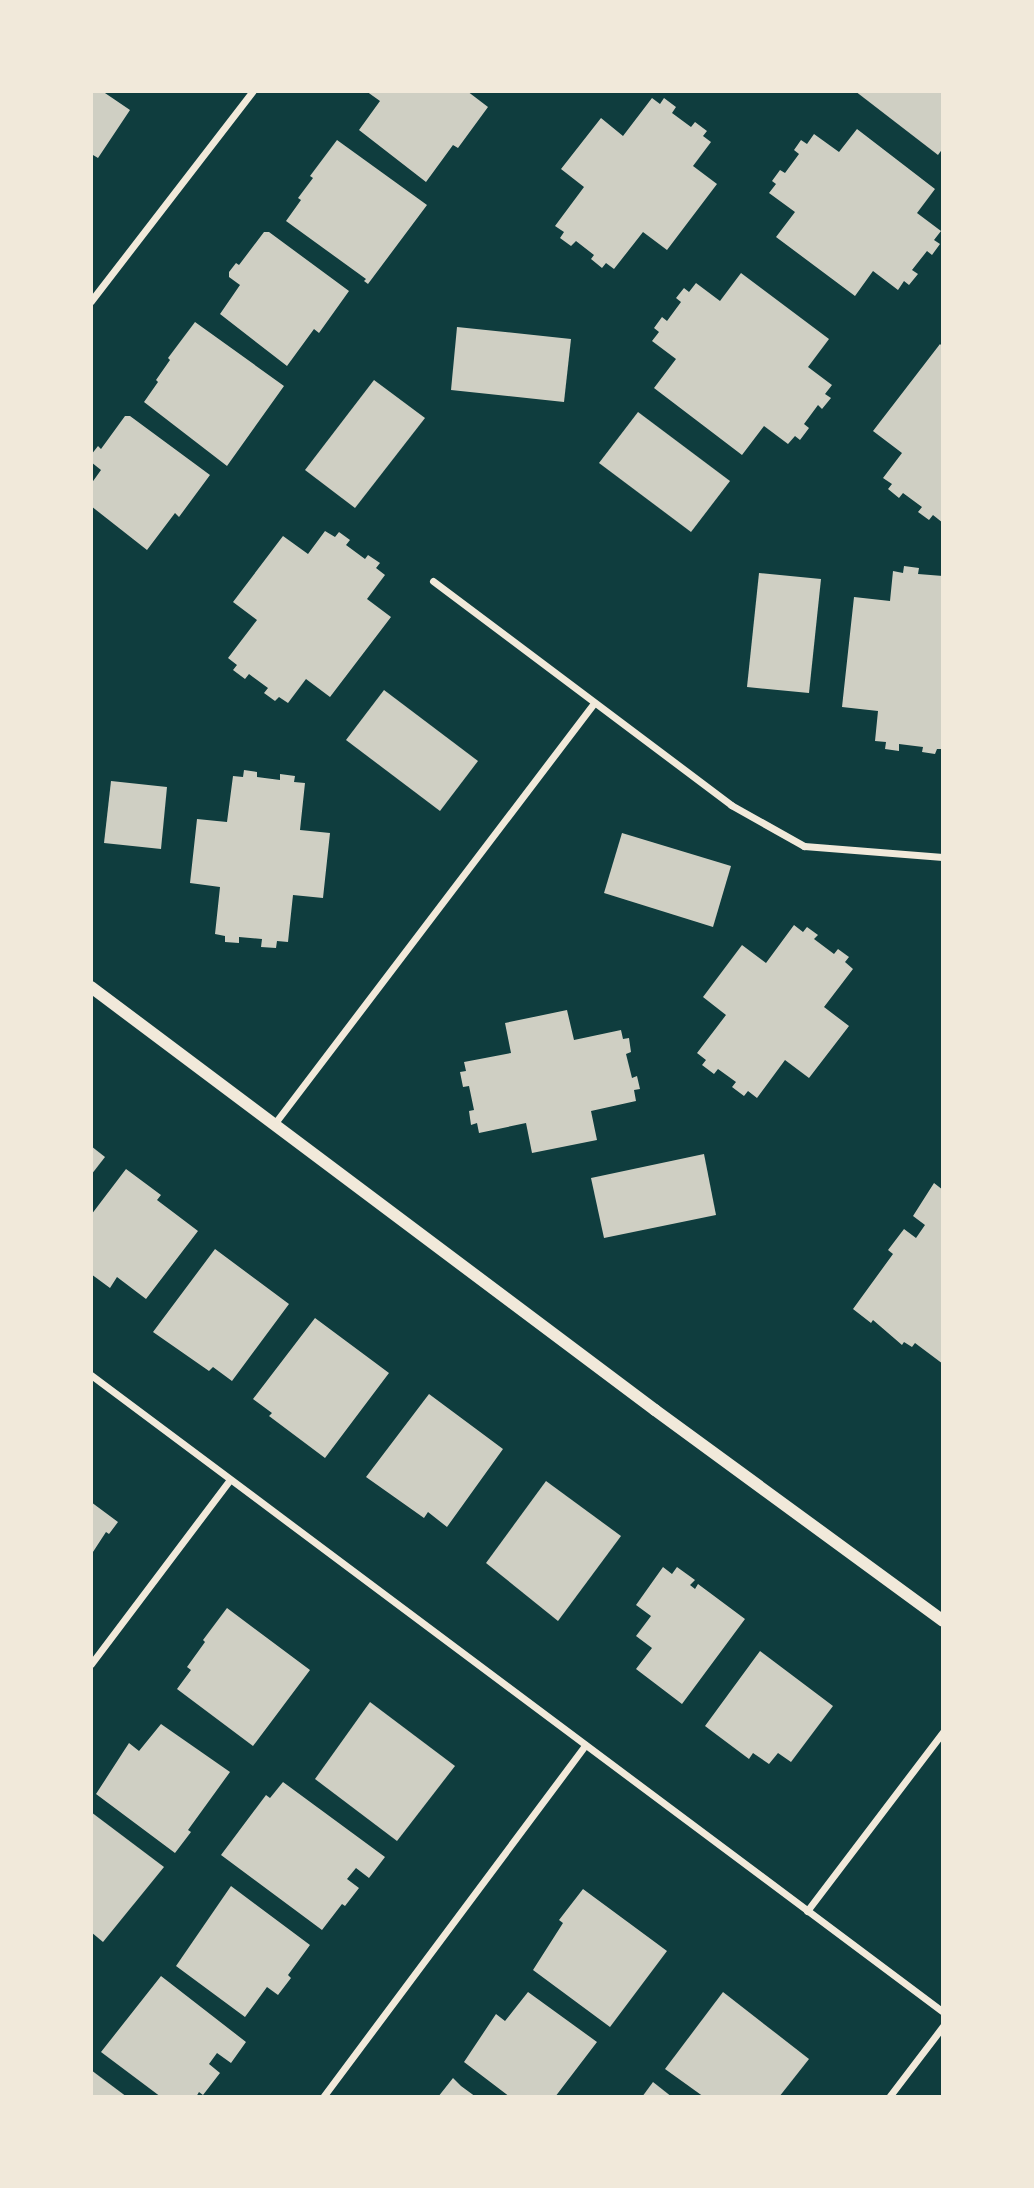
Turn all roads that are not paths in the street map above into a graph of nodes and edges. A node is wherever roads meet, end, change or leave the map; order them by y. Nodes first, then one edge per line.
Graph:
1 (253, 91) edge
2 (91, 301) edge
3 (433, 581) dead end
4 (594, 703) junction
5 (943, 856) edge
6 (91, 987) edge
7 (275, 1123) junction
8 (91, 1375) edge
9 (229, 1480) junction
10 (943, 1621) edge
11 (91, 1664) edge
12 (943, 1732) edge
13 (585, 1745) junction
14 (807, 1911) junction
15 (943, 2012) edge
16 (943, 2026) edge
17 (323, 2097) edge
18 (889, 2097) edge

1 - 2 street
3 - 4 street
4 - 5 street
4 - 7 street
6 - 7 street
7 - 10 street
8 - 9 street
9 - 11 street
9 - 13 street
12 - 14 street
13 - 14 street
13 - 17 street
14 - 15 street
16 - 18 street

